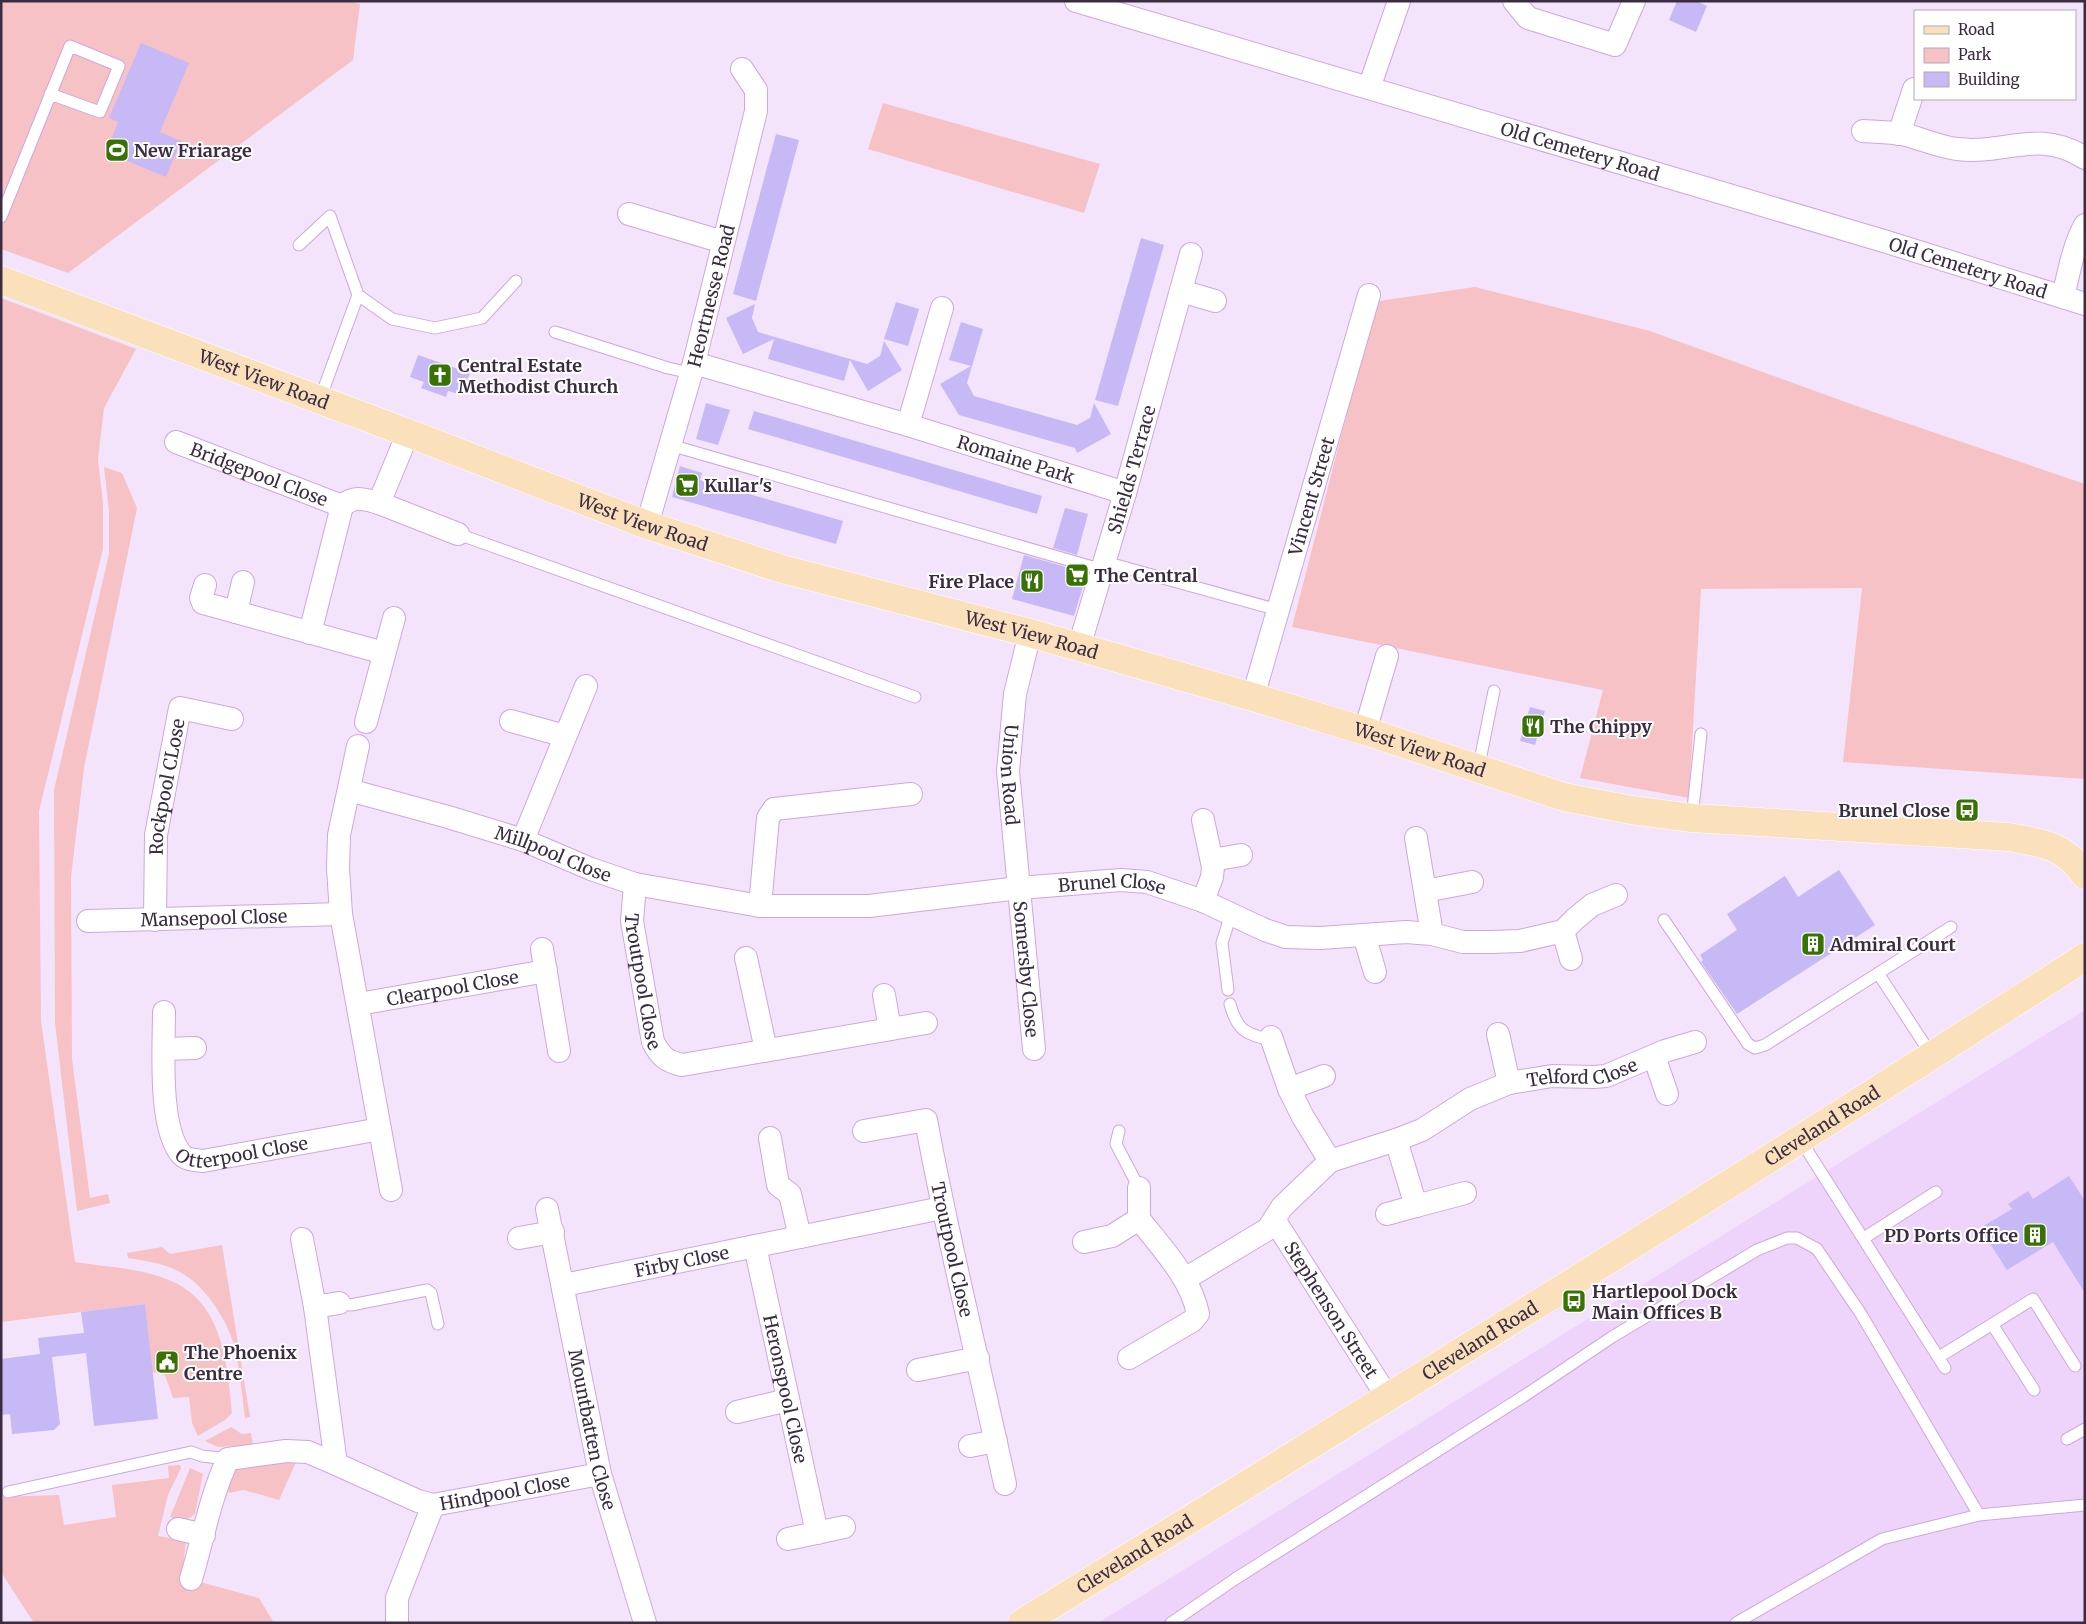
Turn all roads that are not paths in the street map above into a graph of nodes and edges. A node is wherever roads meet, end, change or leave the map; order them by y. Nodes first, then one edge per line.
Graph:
1 (1076, 1) edge
2 (1399, 1) edge
3 (1514, 1) edge
4 (1634, 1) edge
5 (742, 70) dead end
6 (1369, 88) junction
7 (1914, 89) edge
8 (50, 94) junction
9 (1863, 131) dead end
10 (1899, 134) junction
11 (2085, 158) edge
12 (629, 214) dead end
13 (1, 217) edge
14 (2085, 225) edge
15 (723, 242) junction
16 (299, 245) dead end
17 (1192, 254) dead end
18 (1, 280) edge
19 (516, 281) dead end
20 (1181, 291) junction
21 (358, 295) junction
22 (1369, 295) dead end
23 (2063, 297) junction
24 (1216, 301) dead end
25 (2085, 304) edge
26 (942, 308) dead end
27 (556, 332) dead end
28 (692, 368) junction
29 (320, 400) junction
30 (908, 425) junction
31 (408, 433) junction
32 (176, 442) dead end
33 (670, 444) junction
34 (1126, 493) junction
35 (379, 503) junction
36 (342, 506) junction
37 (647, 525) junction
38 (458, 534) joint
39 (1104, 566) junction
40 (243, 582) dead end
41 (205, 585) dead end
42 (1278, 610) junction
43 (236, 612) junction
44 (394, 618) dead end
45 (310, 633) junction
46 (1030, 633) junction
47 (1079, 647) junction
48 (384, 653) junction
49 (1387, 656) dead end
50 (586, 686) dead end
51 (1494, 691) dead end
52 (1253, 697) junction
53 (915, 698) dead end
54 (232, 719) dead end
55 (511, 721) dead end
56 (366, 722) dead end
57 (1365, 731) junction
58 (1701, 734) dead end
59 (565, 736) junction
60 (358, 746) dead end
61 (1478, 770) junction
62 (349, 790) junction
63 (911, 794) dead end
64 (1692, 818) junction
65 (1203, 820) dead end
66 (1416, 838) dead end
67 (523, 840) junction
68 (1241, 855) dead end
69 (1212, 860) junction
70 (2085, 875) edge
71 (1472, 882) dead end
72 (635, 884) junction
73 (1019, 888) junction
74 (1425, 891) junction
75 (1616, 895) dead end
76 (1203, 901) junction
77 (760, 906) junction
78 (341, 914) junction
79 (1231, 914) junction
80 (155, 920) junction
81 (1664, 920) dead end
82 (88, 921) dead end
83 (1951, 927) dead end
84 (1563, 931) junction
85 (1432, 934) junction
86 (1364, 935) junction
87 (542, 949) dead end
88 (2085, 957) edge
89 (746, 958) dead end
90 (1570, 959) dead end
91 (546, 971) junction
92 (1375, 972) dead end
93 (1878, 973) junction
94 (1228, 990) dead end
95 (884, 996) dead end
96 (359, 1004) junction
97 (1230, 1004) dead end
98 (164, 1012) dead end
99 (926, 1023) dead end
100 (890, 1029) junction
101 (1498, 1034) dead end
102 (1272, 1039) joint
103 (1695, 1042) dead end
104 (195, 1048) dead end
105 (164, 1049) junction
106 (1034, 1049) dead end
107 (766, 1050) junction
108 (559, 1051) dead end
109 (1654, 1056) junction
110 (1932, 1056) junction
111 (1324, 1076) dead end
112 (1509, 1083) junction
113 (1289, 1089) junction
114 (1667, 1094) dead end
115 (380, 1129) junction
116 (864, 1131) dead end
117 (1119, 1131) dead end
118 (770, 1138) dead end
119 (1800, 1138) junction
120 (1396, 1140) junction
121 (1330, 1161) junction
122 (1139, 1188) joint
123 (391, 1190) dead end
124 (1936, 1192) dead end
125 (1465, 1193) dead end
126 (1416, 1206) junction
127 (942, 1208) junction
128 (548, 1209) dead end
129 (1387, 1214) dead end
130 (1139, 1219) junction
131 (1275, 1221) junction
132 (553, 1232) junction
133 (800, 1237) junction
134 (520, 1238) dead end
135 (1864, 1238) junction
136 (302, 1239) dead end
137 (1084, 1242) dead end
138 (755, 1246) junction
139 (1184, 1279) junction
140 (564, 1285) junction
141 (339, 1303) joint
142 (315, 1307) junction
143 (438, 1324) dead end
144 (1992, 1324) junction
145 (1939, 1357) junction
146 (978, 1358) junction
147 (1130, 1358) dead end
148 (2075, 1366) dead end
149 (1946, 1368) dead end
150 (918, 1370) dead end
151 (2034, 1390) dead end
152 (1388, 1398) junction
153 (788, 1400) junction
154 (737, 1412) dead end
155 (2085, 1429) edge
156 (2068, 1439) dead end
157 (996, 1441) junction
158 (970, 1446) dead end
159 (228, 1459) junction
160 (336, 1464) junction
161 (600, 1474) junction
162 (1005, 1484) dead end
163 (8, 1492) dead end
164 (433, 1505) junction
165 (2085, 1505) edge
166 (1979, 1515) junction
167 (844, 1527) dead end
168 (178, 1530) dead end
169 (817, 1533) junction
170 (204, 1535) junction
171 (788, 1539) dead end
172 (191, 1578) dead end
173 (397, 1623) edge
174 (645, 1623) edge
175 (1022, 1623) edge
176 (1171, 1623) edge
177 (1736, 1623) edge

1 - 6 street, Old Cemetery Road
2 - 6 street
3 - 4 street
5 - 15 street, Heortnesse Road
6 - 23 street, Old Cemetery Road
7 - 10 street
8 - 8 lane
8 - 13 lane
9 - 10 street
10 - 11 street
12 - 15 street
14 - 23 street
15 - 28 street, Heortnesse Road
16 - 21 lane
17 - 20 street, Shields Terrace
18 - 29 main road, West View Road
19 - 21 lane
20 - 24 street
20 - 34 street, Shields Terrace
21 - 29 lane
22 - 42 street, Vincent Street
23 - 25 street, Old Cemetery Road
26 - 30 street
27 - 28 lane
28 - 30 street, Romaine Park
28 - 33 street, Heortnesse Road
29 - 31 main road, West View Road
30 - 34 street, Romaine Park
31 - 35 street
31 - 37 main road, West View Road
32 - 36 street, Bridgepool Close
33 - 37 street, Heortnesse Road
33 - 39 lane
34 - 39 street, Shields Terrace
35 - 36 street, Bridgepool Close
35 - 38 street, Bridgepool Close
36 - 45 street, Bridgepool Close
37 - 46 main road, West View Road
38 - 53 lane
39 - 42 lane
39 - 47 street, Shields Terrace
40 - 43 street
41 - 43 street
42 - 52 street, Vincent Street
43 - 45 street
44 - 48 street
45 - 48 street
46 - 47 main road, West View Road
46 - 73 street, Union Road
47 - 52 main road, West View Road
48 - 56 street
49 - 57 street
50 - 59 street
51 - 61 lane
52 - 57 main road, West View Road
54 - 80 street, Rockpool CLose
55 - 59 street
57 - 61 main road, West View Road
58 - 64 lane
59 - 67 street
60 - 62 street
61 - 64 main road, West View Road
62 - 67 street, Millpool Close
62 - 78 street
63 - 77 street
64 - 70 main road, West View Road
65 - 69 street
66 - 74 street
67 - 72 street, Millpool Close
68 - 69 street
69 - 76 street
71 - 74 street
72 - 77 street, Millpool Close
72 - 107 street, Troutpool Close
73 - 76 street, Brunel Close
73 - 77 street, Millpool Close
73 - 106 street, Somersby Close
74 - 85 street
75 - 84 street
76 - 79 street, Brunel Close
78 - 80 street, Mansepool Close
78 - 96 street
79 - 86 street, Brunel Close
79 - 94 lane
80 - 82 street, Mansepool Close
81 - 93 lane
83 - 93 lane
84 - 85 street, Brunel Close
84 - 90 street
85 - 86 street, Brunel Close
86 - 92 street
87 - 91 street
88 - 110 main road, Cleveland Road
89 - 107 street
91 - 96 street, Clearpool Close
91 - 108 street
93 - 110 lane
95 - 100 street
96 - 115 street
97 - 102 lane
98 - 105 street, Otterpool Close
99 - 100 street, Troutpool Close
100 - 107 street, Troutpool Close
101 - 112 street, Telford Close
102 - 113 street
103 - 109 street, Telford Close
104 - 105 street
105 - 115 street, Otterpool Close
109 - 112 street, Telford Close
109 - 114 street, Telford Close
110 - 119 main road, Cleveland Road
111 - 113 street
112 - 120 street, Telford Close
113 - 121 street
115 - 123 street
116 - 127 street, Troutpool Close
117 - 122 lane
118 - 133 street
119 - 135 lane
119 - 152 main road, Cleveland Road
120 - 121 street, Telford Close
120 - 126 street
121 - 131 street, Telford Close
122 - 130 street
124 - 135 lane
125 - 126 street
126 - 129 street
127 - 133 street, Firby Close
127 - 146 street, Troutpool Close
128 - 132 street, Mountbatten Close
130 - 137 street
130 - 139 street
131 - 139 street, Telford Close
131 - 152 street, Stephenson Street
132 - 134 street
132 - 140 street, Mountbatten Close
133 - 138 street, Firby Close
135 - 145 lane
136 - 142 street
138 - 140 street, Firby Close
138 - 153 street, Heronspool Close
139 - 147 street
140 - 161 street, Mountbatten Close
141 - 142 street
141 - 143 lane
142 - 160 street
144 - 145 lane
144 - 148 lane
144 - 151 lane
145 - 149 lane
146 - 150 street
146 - 157 street, Troutpool Close
152 - 175 main road, Cleveland Road
153 - 154 street
153 - 169 street, Heronspool Close
155 - 156 lane
157 - 158 street
157 - 162 street, Troutpool Close
159 - 160 street, Hindpool Close
159 - 163 lane
159 - 170 street
160 - 164 street, Hindpool Close
161 - 164 street, Hindpool Close
161 - 174 street, Mountbatten Close
164 - 173 street
165 - 166 lane
166 - 176 lane
166 - 177 lane
167 - 169 street
168 - 170 street
169 - 171 street
170 - 172 street

